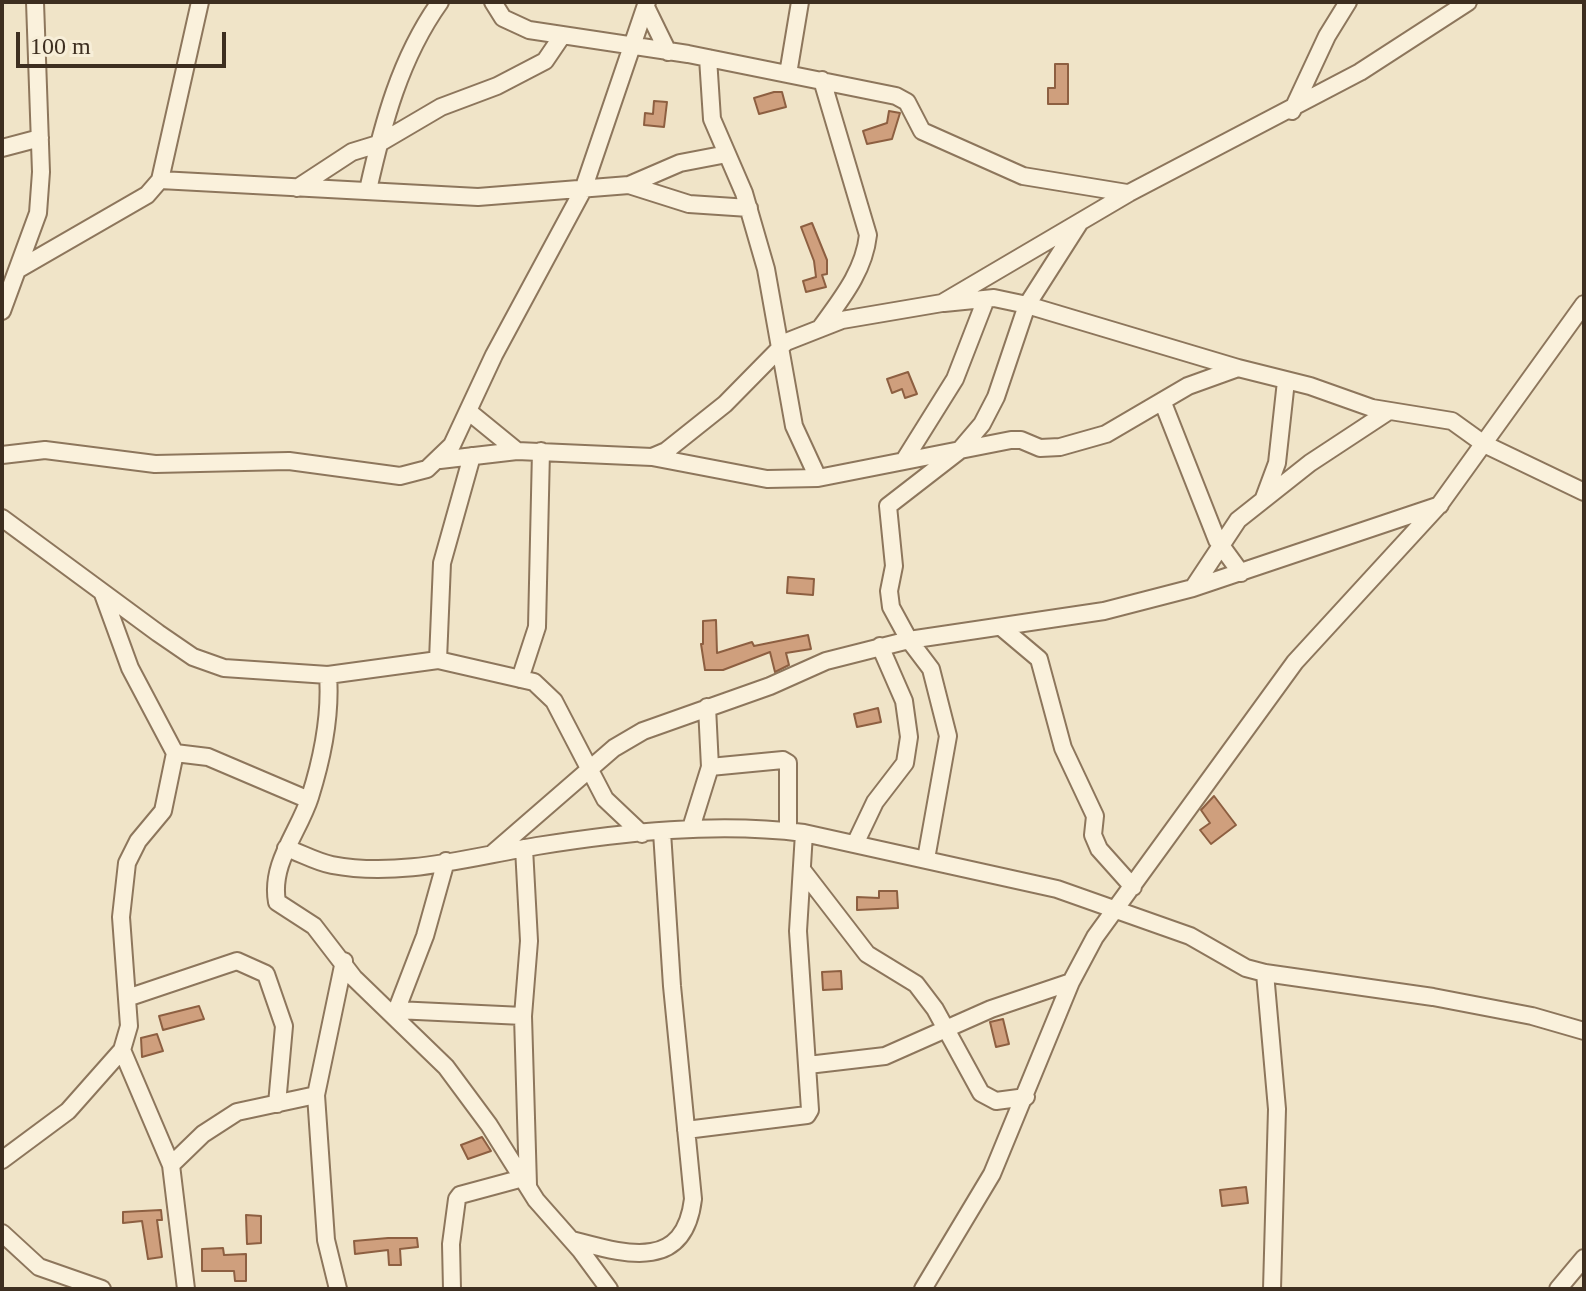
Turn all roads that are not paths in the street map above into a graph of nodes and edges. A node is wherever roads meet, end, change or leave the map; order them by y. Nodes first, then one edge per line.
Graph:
1 (35, 2) edge
2 (200, 2) edge
3 (440, 2) edge
4 (493, 2) edge
5 (800, 2) edge
6 (1348, 2) edge
7 (1468, 2) edge
8 (646, 4) edge
9 (562, 36) junction
10 (634, 49) junction
11 (668, 52) junction
12 (708, 58) junction
13 (788, 74) junction
14 (822, 80) junction
15 (1292, 111) junction
16 (40, 138) junction
17 (378, 144) junction
18 (2, 148) edge
19 (727, 154) junction
20 (160, 180) junction
21 (629, 185) junction
22 (297, 188) junction
23 (368, 190) junction
24 (583, 190) junction
25 (1129, 193) junction
26 (749, 208) junction
27 (1081, 220) junction
28 (17, 270) junction
29 (986, 299) junction
30 (942, 303) junction
31 (1584, 304) edge
32 (1027, 305) junction
33 (2, 311) edge
34 (821, 327) junction
35 (779, 350) junction
36 (1238, 368) junction
37 (1286, 381) junction
38 (1163, 403) junction
39 (468, 411) junction
40 (1389, 411) junction
41 (1484, 444) junction
42 (517, 451) junction
43 (541, 451) junction
44 (959, 451) junction
45 (2, 455) edge
46 (472, 456) junction
47 (652, 457) junction
48 (905, 459) junction
49 (440, 460) junction
50 (818, 478) junction
51 (1584, 492) edge
52 (1263, 499) junction
53 (1440, 504) junction
54 (2, 518) edge
55 (1221, 547) junction
56 (1241, 573) junction
57 (1193, 588) junction
58 (103, 594) junction
59 (1001, 627) junction
60 (909, 640) junction
61 (880, 646) junction
62 (438, 660) junction
63 (328, 675) junction
64 (520, 679) junction
65 (707, 707) junction
66 (175, 753) junction
67 (710, 767) junction
68 (590, 769) junction
69 (309, 800) junction
70 (691, 828) junction
71 (662, 832) junction
72 (796, 832) junction
73 (642, 834) junction
74 (855, 844) junction
75 (286, 848) junction
76 (524, 848) junction
77 (492, 854) junction
78 (926, 859) junction
79 (446, 861) junction
80 (803, 871) junction
81 (1133, 887) junction
82 (1118, 909) junction
83 (344, 961) junction
84 (1265, 973) junction
85 (1071, 982) junction
86 (127, 998) junction
87 (396, 1012) junction
88 (523, 1016) junction
89 (946, 1029) junction
90 (1584, 1031) edge
91 (122, 1050) junction
92 (808, 1065) junction
93 (316, 1095) junction
94 (1026, 1097) junction
95 (277, 1104) junction
96 (686, 1130) junction
97 (2, 1160) edge
98 (171, 1165) junction
99 (525, 1182) junction
100 (2, 1233) edge
101 (572, 1240) junction
102 (1584, 1258) edge
103 (183, 1287) edge
104 (102, 1289) edge
105 (338, 1289) edge
106 (452, 1289) edge
107 (609, 1289) edge
108 (923, 1289) edge
109 (1272, 1289) edge
110 (1558, 1289) edge

1 - 16 street
2 - 20 street
3 - 17 street
4 - 9 street
5 - 13 street
6 - 15 street
7 - 15 street
8 - 10 street
8 - 11 street
9 - 10 street
9 - 17 street
10 - 11 street
10 - 24 street
11 - 12 street
12 - 13 street
12 - 19 street
13 - 14 street
14 - 25 street
14 - 34 street
15 - 25 street
16 - 18 street
16 - 28 street
17 - 22 street
17 - 23 street
19 - 21 street
19 - 26 street
20 - 22 street
20 - 28 street
21 - 24 street
21 - 26 street
22 - 23 street
23 - 24 street
24 - 39 street
25 - 27 street
26 - 35 street
27 - 30 street
27 - 32 street
28 - 33 street
29 - 30 street
29 - 32 street
29 - 48 street
30 - 34 street
31 - 41 street
32 - 36 street
32 - 44 street
34 - 35 street
35 - 47 street
35 - 50 street
36 - 37 street
36 - 38 street
37 - 40 street
37 - 52 street
38 - 44 street
38 - 55 street
39 - 42 street
39 - 49 street
40 - 41 street
40 - 52 street
41 - 51 street
41 - 53 street
42 - 43 street
42 - 46 street
43 - 47 street
43 - 64 street
44 - 48 street
44 - 60 street
45 - 49 street
46 - 49 street
46 - 62 street
47 - 50 street
48 - 50 street
52 - 55 street
53 - 56 street
53 - 81 street
54 - 58 street
55 - 56 street
55 - 57 street
56 - 57 street
57 - 59 street
58 - 63 street
58 - 66 street
59 - 60 street
59 - 81 street
60 - 61 street
60 - 78 street
61 - 65 street
61 - 74 street
62 - 63 street
62 - 64 street
63 - 69 street
64 - 68 street
65 - 67 street
65 - 68 street
66 - 69 street
66 - 86 street
67 - 70 street
67 - 72 street
68 - 73 street
68 - 77 street
69 - 75 street
70 - 71 street
70 - 72 street
71 - 73 street
71 - 96 street
72 - 74 street
72 - 80 street
73 - 76 street
74 - 78 street
75 - 79 street
75 - 83 street
76 - 77 street
76 - 88 street
77 - 79 street
78 - 82 street
79 - 87 street
80 - 89 street
80 - 92 street
81 - 82 street
82 - 84 street
82 - 85 street
83 - 87 street
83 - 93 street
84 - 90 street
84 - 109 street
85 - 89 street
85 - 94 street
86 - 91 street
86 - 95 street
87 - 88 street
87 - 99 street
88 - 99 street
89 - 92 street
89 - 94 street
91 - 97 street
91 - 98 street
92 - 96 street
93 - 95 street
93 - 105 street
94 - 108 street
95 - 98 street
96 - 101 street
98 - 103 street
99 - 101 street
99 - 106 street
100 - 104 street
101 - 107 street
102 - 110 street

